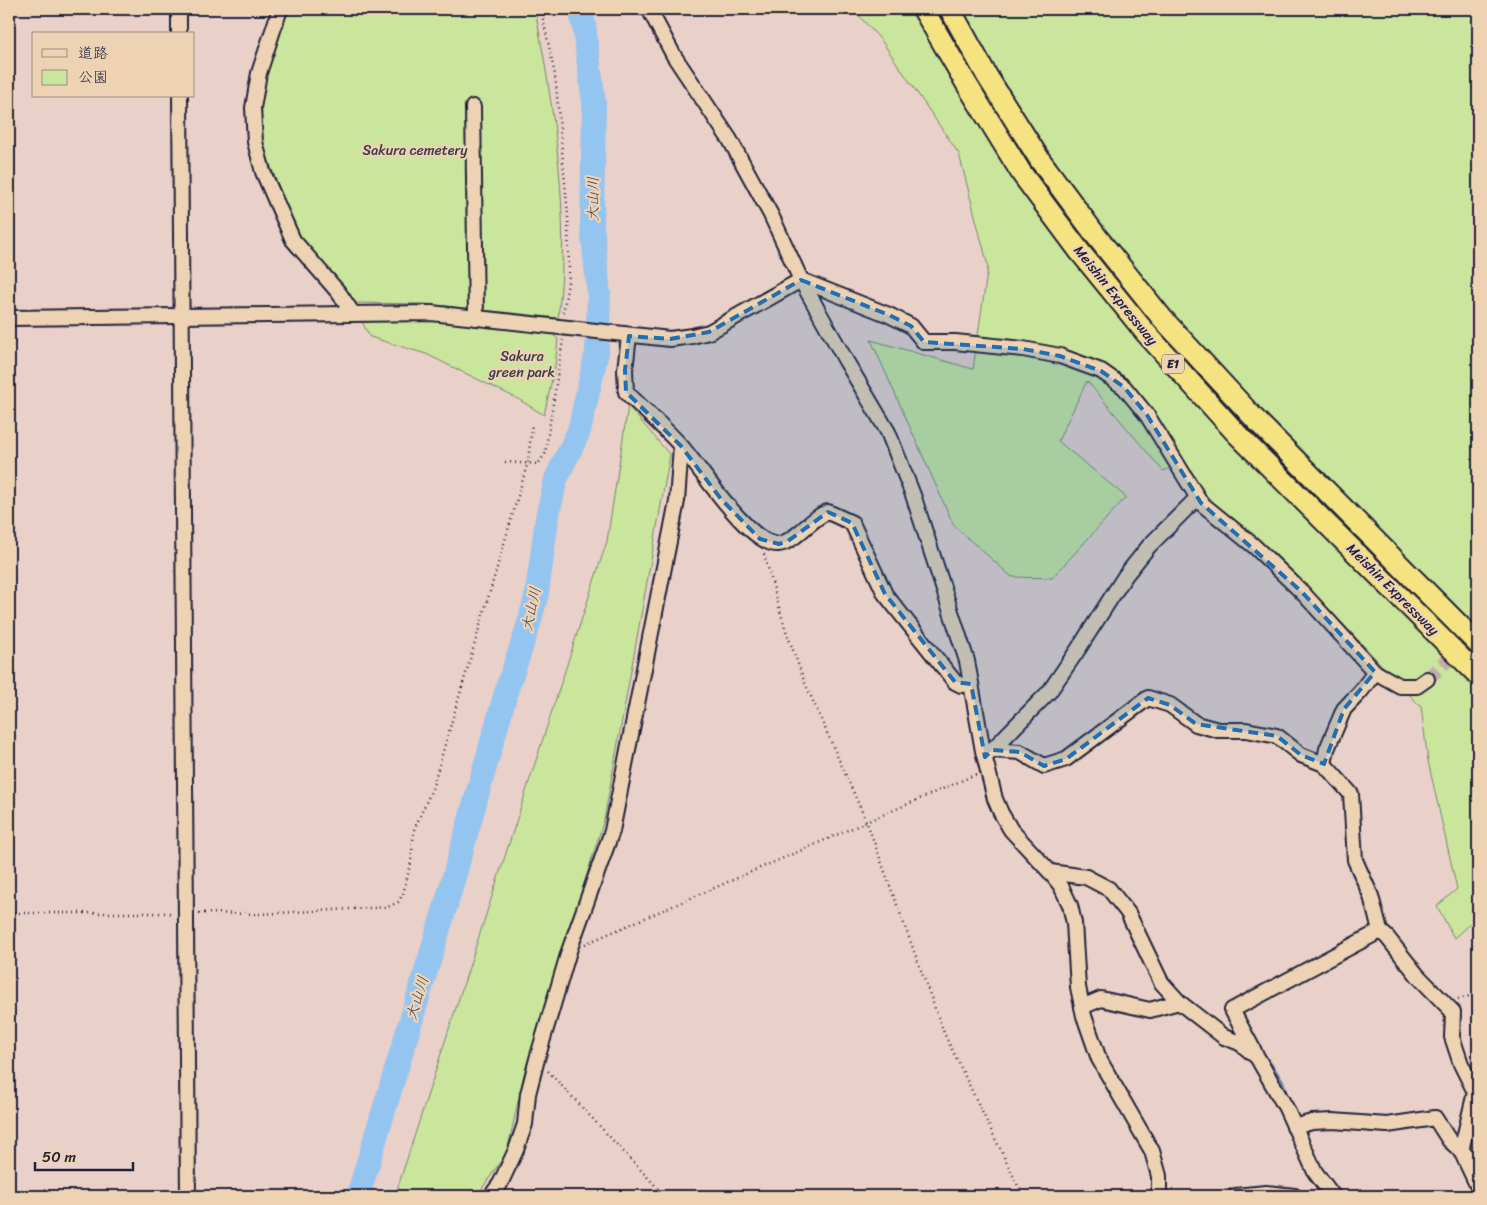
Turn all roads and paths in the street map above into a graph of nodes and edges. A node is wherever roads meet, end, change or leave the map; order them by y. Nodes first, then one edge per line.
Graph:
1 (179, 9) edge
2 (280, 9) edge
3 (541, 9) edge
4 (649, 9) edge
5 (923, 9) edge
6 (950, 9) edge
7 (179, 32) edge
8 (180, 98) edge
9 (473, 107) dead end
10 (801, 280) junction
11 (352, 314) junction
12 (182, 316) junction
13 (9, 318) edge
14 (476, 318) junction
15 (568, 329) junction
16 (627, 336) junction
17 (532, 424) dead end
18 (681, 446) junction
19 (505, 462) dead end
20 (527, 464) junction
21 (1196, 498) junction
22 (760, 539) junction
23 (1478, 644) edge
24 (1375, 672) junction
25 (1478, 674) edge
26 (1426, 679) tunnel mouth
27 (971, 684) junction
28 (988, 759) junction
29 (1324, 764) junction
30 (867, 823) junction
31 (1050, 872) junction
32 (9, 913) edge
33 (187, 913) junction
34 (1380, 931) junction
35 (569, 951) junction
36 (1478, 994) edge
37 (1179, 1002) junction
38 (1442, 1002) junction
39 (1082, 1007) junction
40 (1257, 1057) junction
41 (536, 1059) junction
42 (1294, 1127) junction
43 (1461, 1151) junction
44 (1478, 1166) edge
45 (1478, 1187) edge
46 (188, 1196) edge
47 (491, 1196) edge
48 (665, 1196) edge
49 (1023, 1196) edge
50 (1159, 1196) edge
51 (1235, 1196) edge
52 (1295, 1196) edge
53 (1333, 1196) edge

1 - 7 street
2 - 11 street
3 - 15 path
4 - 10 street
5 - 25 highway, Meishin Expressway / E1
6 - 23 highway, Meishin Expressway / E1
8 - 12 street
9 - 14 street
10 - 16 street
10 - 21 street
10 - 27 street
11 - 12 street
11 - 14 street
12 - 13 street
12 - 33 street
14 - 15 street
15 - 16 street
15 - 20 path
16 - 18 street
17 - 20 path
18 - 22 street
18 - 35 street
19 - 20 path
20 - 33 path
21 - 24 street
21 - 28 street
22 - 27 street
22 - 30 path
24 - 26 street
24 - 29 street
27 - 28 street
28 - 29 street
28 - 30 path
28 - 31 street
29 - 34 street
30 - 35 path
30 - 49 path
31 - 37 street
31 - 39 street
32 - 33 path
33 - 46 street
34 - 38 street
34 - 40 street
35 - 41 street
36 - 38 path
37 - 39 street
37 - 40 street
38 - 43 street
39 - 50 street
40 - 42 street
41 - 47 street
41 - 48 path
42 - 43 street
42 - 53 street
43 - 44 street
43 - 45 street
51 - 52 street

